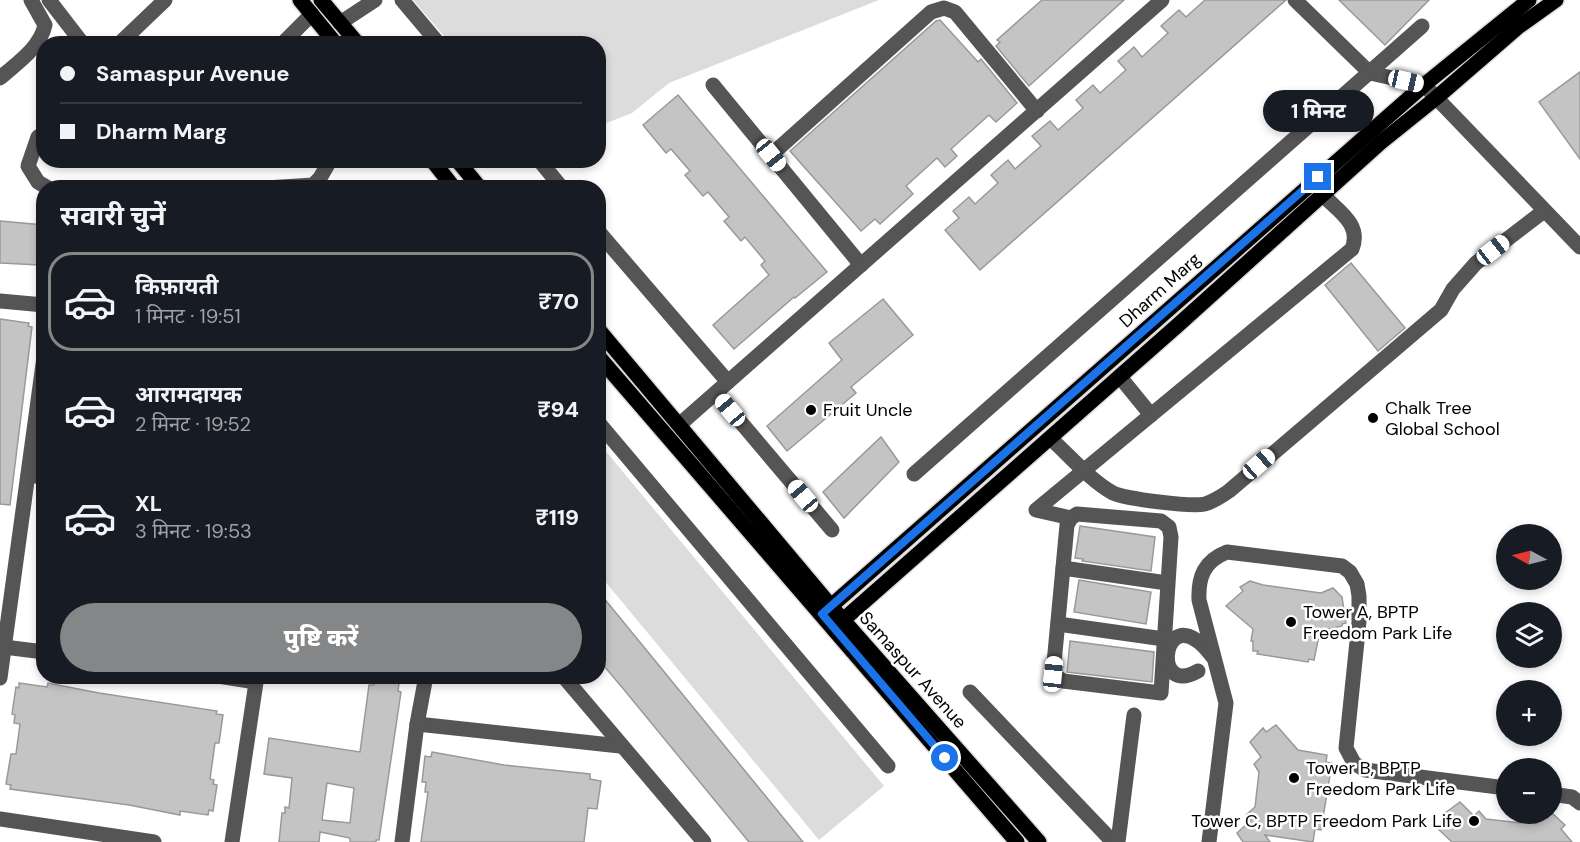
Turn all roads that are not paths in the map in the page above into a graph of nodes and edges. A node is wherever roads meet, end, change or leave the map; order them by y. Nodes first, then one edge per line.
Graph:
1 (30, 0) edge
2 (49, 0) edge
3 (300, 0) edge
4 (321, 0) edge
5 (375, 0) edge
6 (402, 0) edge
7 (1162, 0) edge
8 (1295, 0) edge
9 (1529, 0) edge
10 (1556, 0) edge
11 (159, 2) edge
12 (312, 14) junction
13 (340, 22) junction
14 (1422, 27) dead end
15 (42, 36) edge
16 (77, 36) edge
17 (127, 36) edge
18 (290, 36) edge
19 (330, 36) edge
20 (351, 36) edge
21 (432, 36) edge
22 (36, 45) edge
23 (1370, 73) junction
24 (0, 78) edge
25 (713, 85) dead end
26 (1424, 85) junction
27 (1436, 98) junction
28 (1037, 111) junction
29 (36, 143) edge
30 (771, 155) junction
31 (438, 168) edge
32 (464, 168) edge
33 (546, 168) edge
34 (37, 180) edge
35 (448, 180) edge
36 (473, 180) edge
37 (555, 180) edge
38 (1323, 195) junction
39 (1544, 211) junction
40 (606, 240) edge
41 (1580, 247) edge
42 (861, 265) junction
43 (0, 301) edge
44 (36, 304) edge
45 (606, 338) edge
46 (606, 365) edge
47 (1120, 377) junction
48 (728, 382) junction
49 (716, 393) junction
50 (1151, 415) junction
51 (36, 416) edge
52 (679, 425) junction
53 (606, 431) edge
54 (1050, 438) junction
55 (1084, 470) junction
56 (914, 474) dead end
57 (28, 475) junction
58 (36, 476) edge
59 (1071, 518) junction
60 (832, 530) dead end
61 (1063, 568) junction
62 (1167, 583) junction
63 (6, 588) edge
64 (827, 610) junction
65 (838, 624) junction
66 (1058, 624) junction
67 (1164, 639) junction
68 (4, 647) junction
69 (36, 651) edge
70 (1215, 659) junction
71 (1198, 671) dead end
72 (0, 678) edge
73 (255, 684) edge
74 (424, 684) edge
75 (570, 684) edge
76 (970, 693) dead end
77 (1134, 715) dead end
78 (417, 724) junction
79 (620, 746) junction
80 (888, 766) dead end
81 (1496, 787) edge
82 (1562, 796) edge
83 (1580, 803) edge
84 (0, 819) edge
85 (154, 842) edge
86 (232, 842) edge
87 (402, 842) edge
88 (704, 842) edge
89 (1017, 842) edge
90 (1039, 842) edge
91 (1116, 842) edge
92 (1209, 842) edge

1 - 15 street
2 - 16 street
3 - 12 main road
4 - 13 main road
5 - 13 street
6 - 21 street
7 - 28 street
8 - 23 street
9 - 26 main road, Dharm Marg
10 - 27 main road
11 - 17 street
12 - 18 street
12 - 19 main road
13 - 20 main road
14 - 23 street
22 - 24 street
23 - 26 street
23 - 56 street
25 - 30 street
26 - 27 street
26 - 64 main road, Dharm Marg
27 - 38 main road
27 - 39 street
28 - 30 street
28 - 42 street
29 - 34 street
30 - 42 street
31 - 35 main road
32 - 36 main road
33 - 37 street
38 - 47 main road
38 - 50 street
39 - 41 street
39 - 55 street
40 - 48 street
42 - 48 street
43 - 44 street
45 - 52 main road, Samaspur Avenue
46 - 64 main road, Samaspur Avenue
47 - 50 street
47 - 54 main road
48 - 49 street
49 - 52 street
49 - 60 street
50 - 55 street
51 - 57 street
52 - 64 main road, Samaspur Avenue
53 - 80 street
54 - 55 street
54 - 65 main road
55 - 59 street
57 - 58 street
57 - 63 street
59 - 61 street
59 - 62 street
61 - 62 street
61 - 66 street
62 - 67 street
63 - 68 street
64 - 65 main road, Samaspur Avenue
65 - 89 main road, Samaspur Avenue
65 - 90 main road, Samaspur Avenue
66 - 67 street
66 - 67 street
68 - 69 street
68 - 72 street
70 - 71 street
70 - 81 street
70 - 92 street
73 - 86 street
74 - 78 street
75 - 79 street
76 - 91 street
77 - 91 street
78 - 79 street
78 - 87 street
79 - 88 street
82 - 83 street
84 - 85 street

